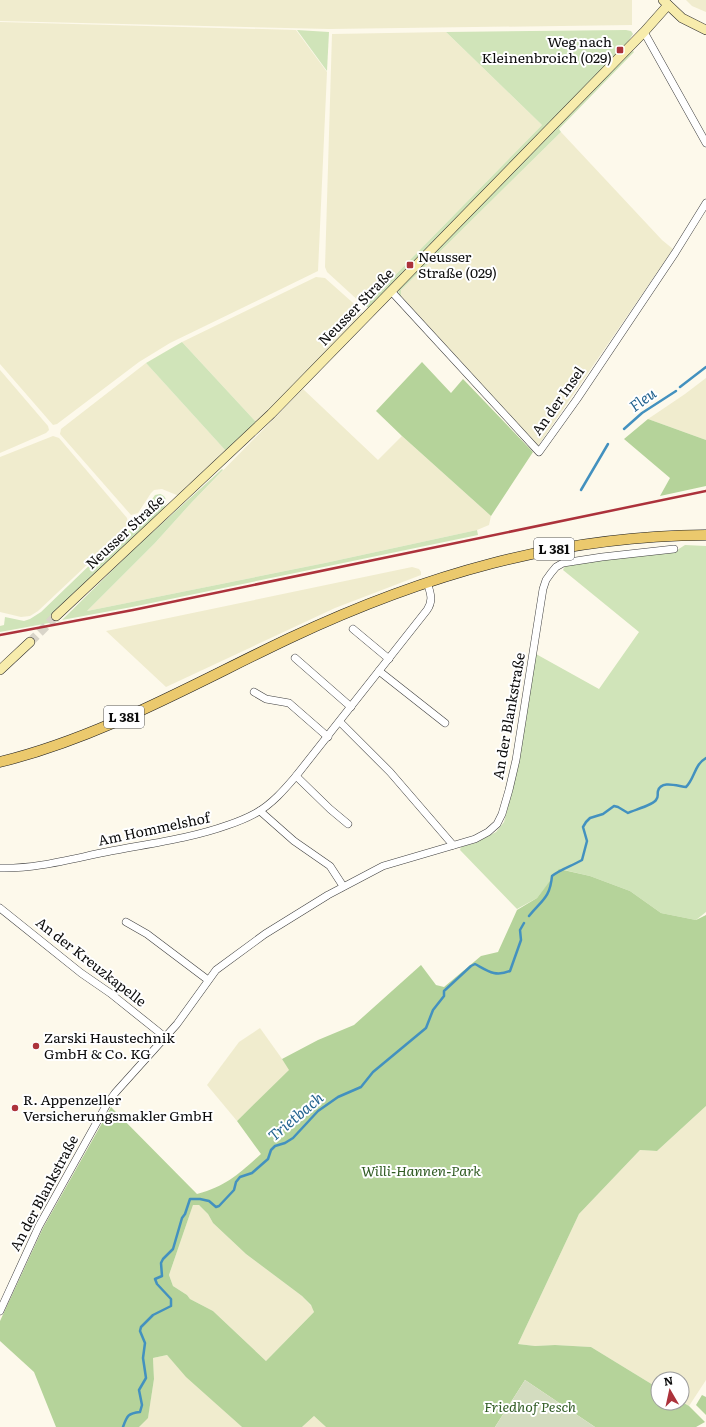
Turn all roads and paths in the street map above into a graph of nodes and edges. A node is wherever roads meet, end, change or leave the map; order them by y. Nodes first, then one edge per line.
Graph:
1 (665, 3) edge
2 (706, 30) edge
3 (644, 32) junction
4 (706, 144) edge
5 (706, 203) edge
6 (391, 291) junction
7 (706, 535) edge
8 (674, 549) dead end
9 (427, 582) junction
10 (56, 616) tunnel mouth
11 (353, 629) dead end
12 (30, 642) tunnel mouth
13 (295, 658) dead end
14 (389, 659) junction
15 (0, 670) edge
16 (380, 671) junction
17 (254, 692) dead end
18 (351, 707) junction
19 (340, 722) junction
20 (446, 723) dead end
21 (328, 737) junction
22 (0, 762) edge
23 (296, 776) junction
24 (260, 811) junction
25 (348, 824) dead end
26 (453, 845) junction
27 (0, 868) edge
28 (343, 886) junction
29 (0, 908) edge
30 (126, 922) dead end
31 (208, 980) junction
32 (165, 1037) junction
33 (0, 1311) edge

1 - 2 street, Neusser Straße
1 - 3 street, Neusser Straße
3 - 4 street
3 - 6 street, Neusser Straße
5 - 6 street, An der Insel
6 - 10 street, Neusser Straße
7 - 9 main road, L 381
8 - 26 street, An der Blankstraße
9 - 14 street, Am Hommelshof
9 - 22 main road, L 381
11 - 14 street
12 - 15 street
13 - 18 street
14 - 16 street, Am Hommelshof
16 - 18 street, Am Hommelshof
16 - 20 street
17 - 21 street
18 - 19 street, Am Hommelshof
19 - 21 street, Am Hommelshof
19 - 26 street
21 - 23 street, Am Hommelshof
23 - 24 street, Am Hommelshof
23 - 25 street
24 - 27 street, Am Hommelshof
24 - 28 street
26 - 28 street, An der Blankstraße
28 - 31 street, An der Blankstraße
29 - 32 street, An der Kreuzkapelle
30 - 31 street
31 - 32 street, An der Blankstraße
32 - 33 street, An der Blankstraße

